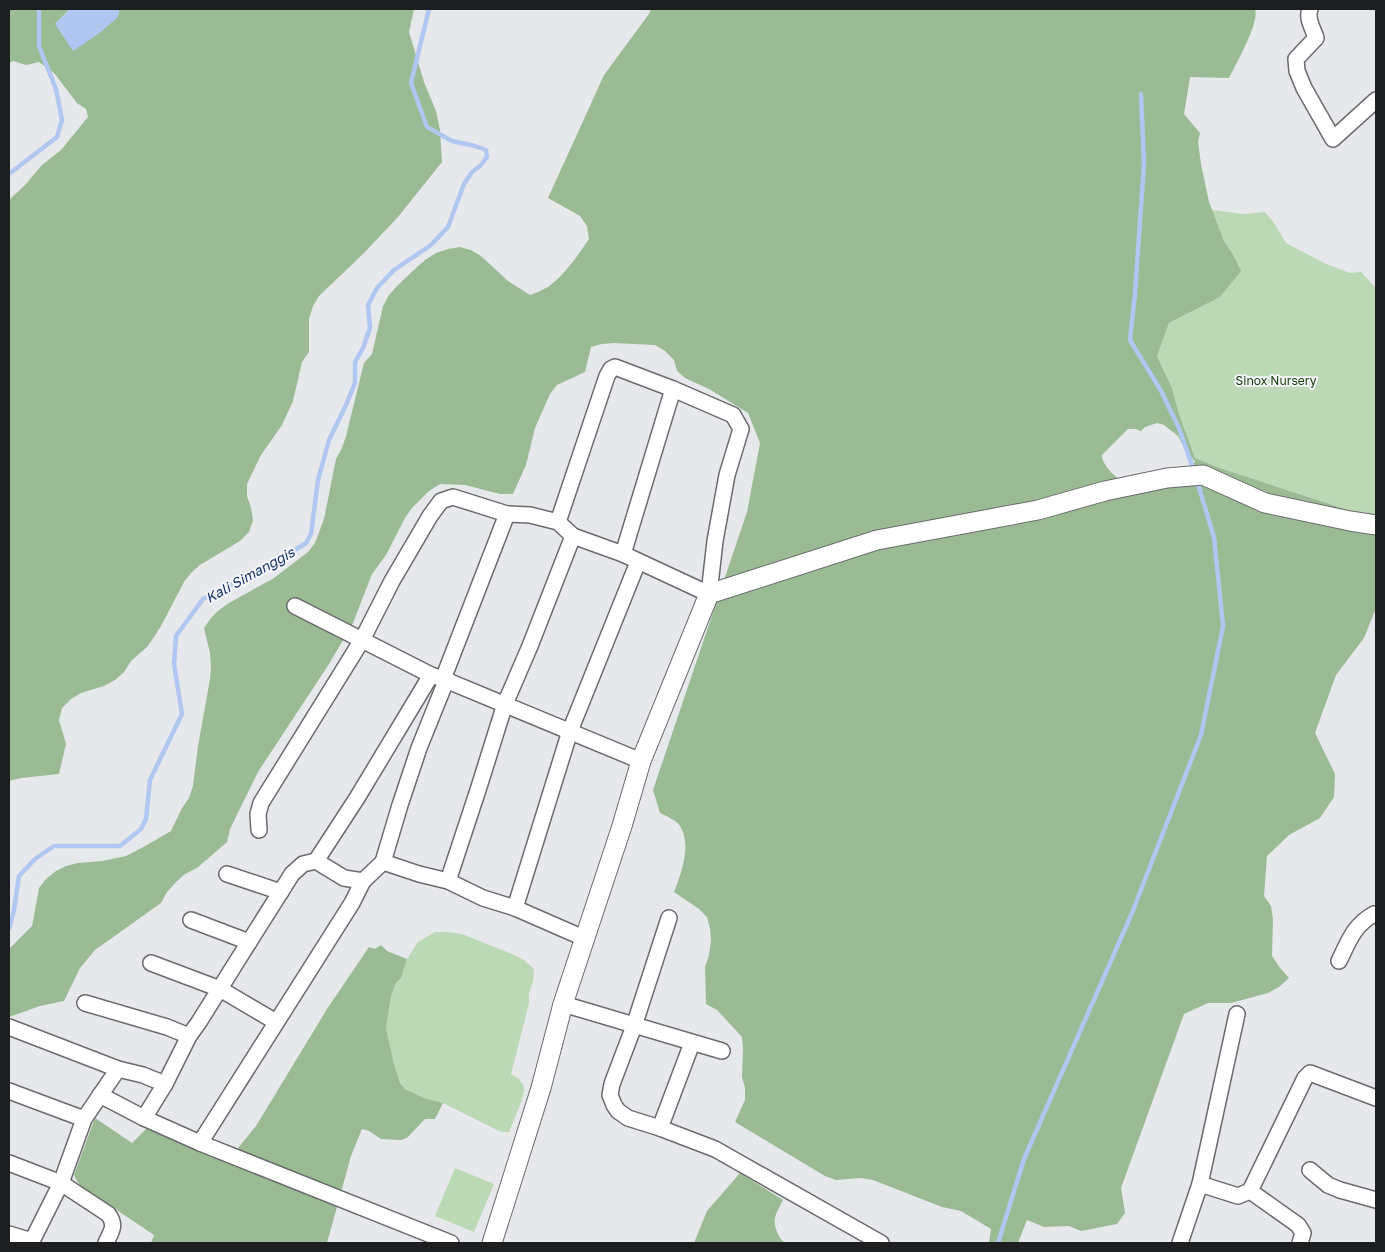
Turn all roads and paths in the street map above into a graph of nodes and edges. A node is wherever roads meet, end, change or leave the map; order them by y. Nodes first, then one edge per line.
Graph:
1 (1310, 9) edge
2 (1376, 100) edge
3 (673, 390) junction
4 (507, 514) junction
5 (558, 522) junction
6 (1376, 525) edge
7 (572, 536) junction
8 (623, 554) junction
9 (638, 562) junction
10 (710, 594) junction
11 (295, 606) dead end
12 (362, 640) junction
13 (440, 678) junction
14 (504, 704) junction
15 (570, 731) junction
16 (641, 761) junction
17 (258, 830) dead end
18 (316, 861) junction
19 (383, 862) junction
20 (227, 874) dead end
21 (363, 881) junction
22 (448, 882) junction
23 (281, 892) junction
24 (515, 908) junction
25 (1376, 915) edge
26 (670, 918) dead end
27 (191, 920) dead end
28 (586, 939) junction
29 (249, 942) junction
30 (1338, 961) dead end
31 (151, 964) dead end
32 (220, 989) junction
33 (86, 1003) dead end
34 (563, 1004) junction
35 (1237, 1014) dead end
36 (276, 1022) junction
37 (634, 1026) junction
38 (9, 1027) edge
39 (189, 1036) junction
40 (692, 1043) junction
41 (722, 1051) dead end
42 (118, 1069) junction
43 (165, 1084) junction
44 (9, 1090) edge
45 (100, 1095) junction
46 (1376, 1098) edge
47 (144, 1118) junction
48 (84, 1119) junction
49 (660, 1128) junction
50 (200, 1143) junction
51 (9, 1163) edge
52 (1310, 1170) dead end
53 (61, 1183) junction
54 (1200, 1184) junction
55 (1250, 1191) junction
56 (1376, 1200) edge
57 (9, 1234) edge
58 (31, 1242) edge
59 (106, 1243) edge
60 (451, 1243) edge
61 (492, 1243) edge
62 (881, 1243) edge
63 (1180, 1243) edge
64 (1300, 1243) edge

1 - 2 street
3 - 5 street
3 - 8 street
3 - 10 street
4 - 5 street
4 - 12 street
4 - 13 street
5 - 7 street
6 - 10 street
7 - 8 street
7 - 14 street
8 - 9 street
9 - 10 street
9 - 15 street
10 - 16 street
11 - 12 street
12 - 13 street
12 - 17 street
13 - 14 street
13 - 18 street
13 - 19 street
14 - 15 street
14 - 22 street
15 - 16 street
15 - 24 street
16 - 28 street
18 - 21 street
18 - 23 street
19 - 21 street
19 - 22 street
20 - 23 street
21 - 36 street
22 - 24 street
23 - 29 street
24 - 28 street
25 - 30 street
26 - 37 street
27 - 29 street
28 - 34 street
29 - 32 street
31 - 32 street
32 - 36 street
32 - 39 street
33 - 39 street
34 - 37 street
34 - 61 street
35 - 54 street
36 - 50 street
37 - 40 street
37 - 49 street
38 - 42 street
39 - 43 street
40 - 41 street
40 - 49 street
42 - 43 street
42 - 45 street
43 - 47 street
44 - 48 street
45 - 47 street
45 - 48 street
46 - 55 street
47 - 50 street
48 - 53 street
49 - 62 street
50 - 60 street
51 - 53 street
52 - 56 street
53 - 58 street
53 - 59 street
54 - 55 street
54 - 63 street
55 - 64 street
57 - 58 street

